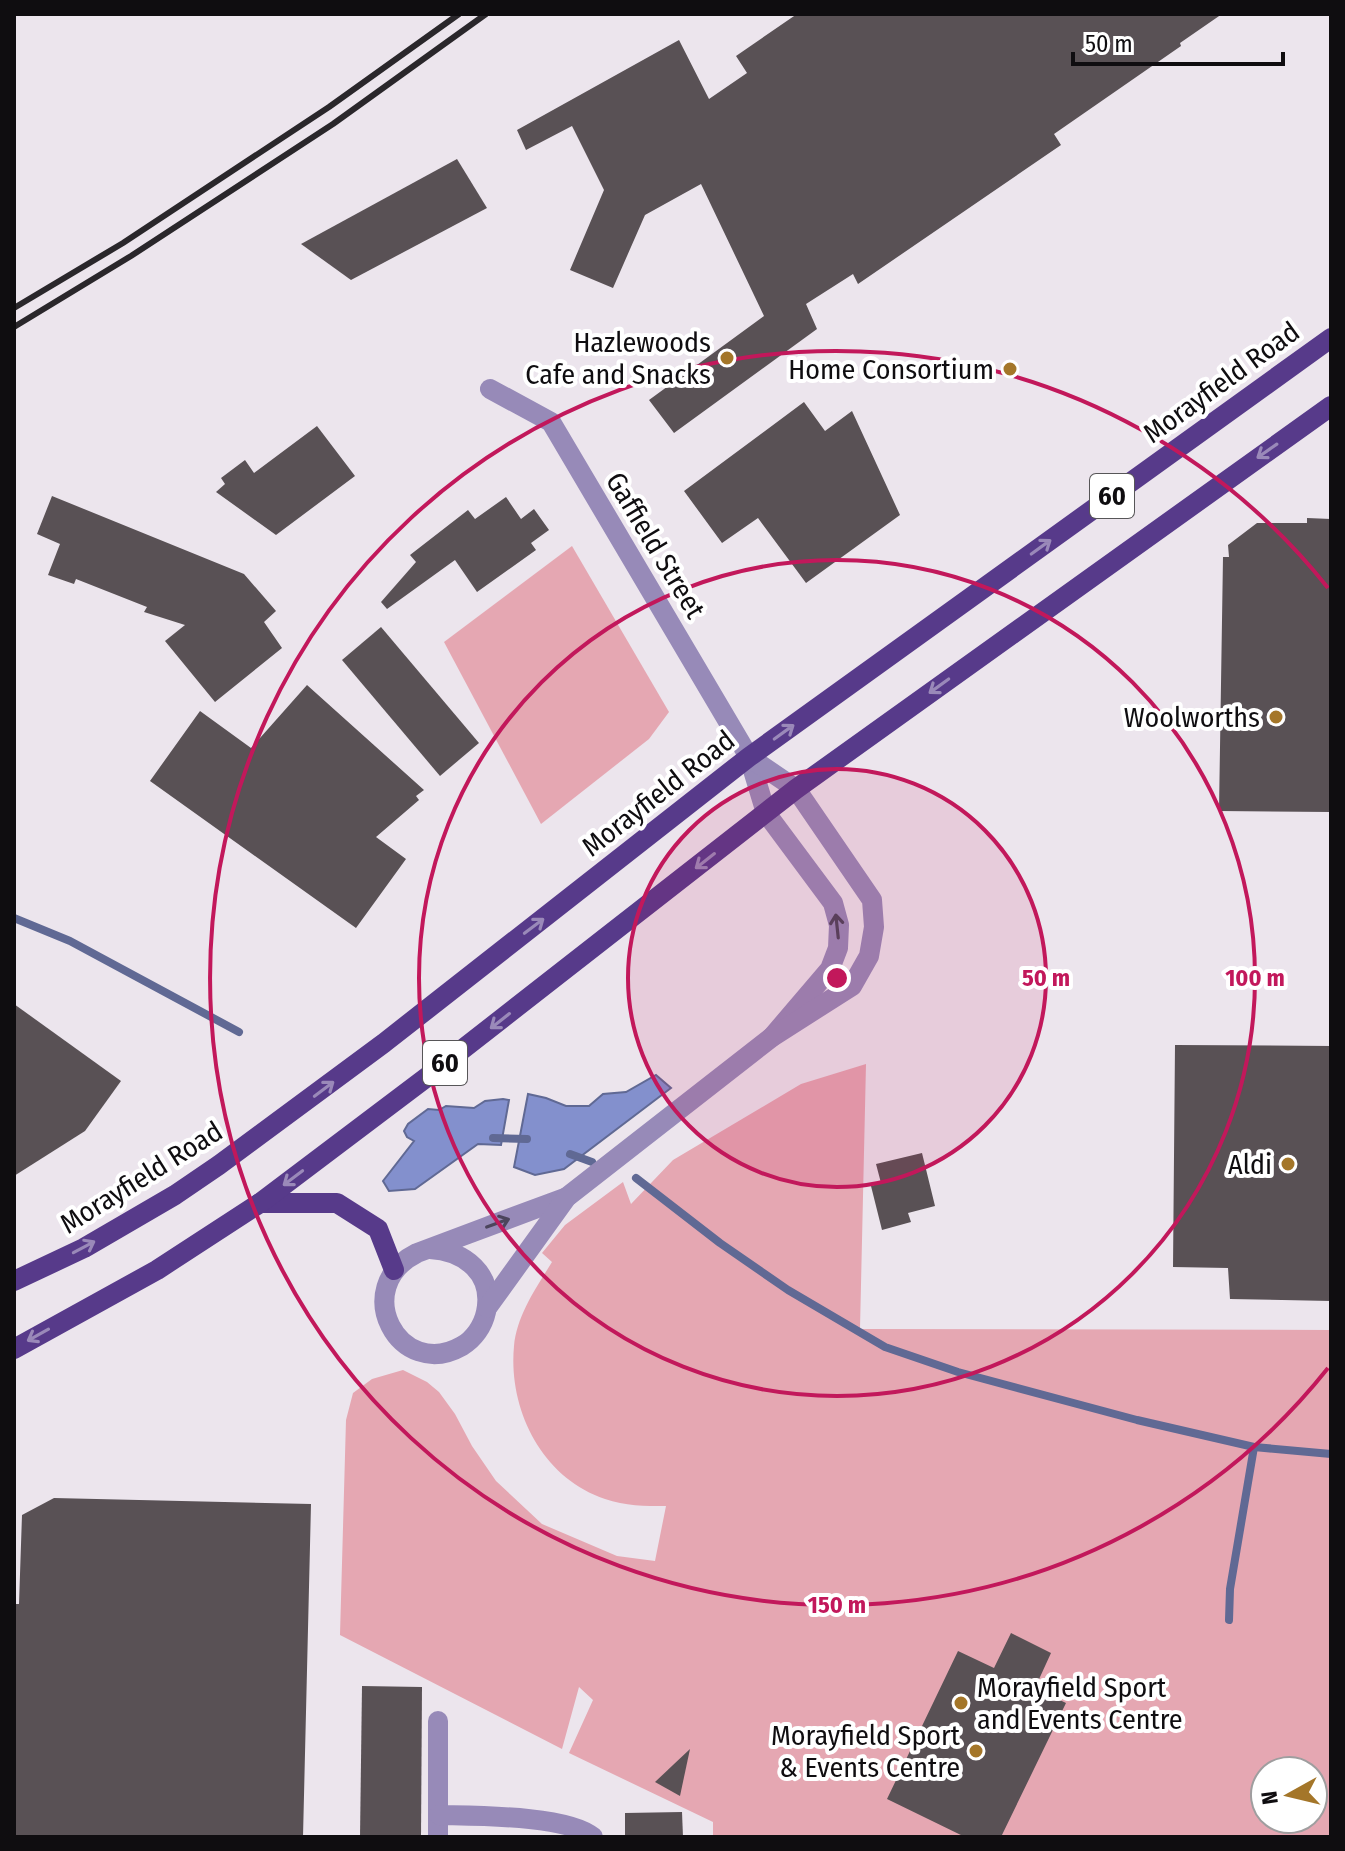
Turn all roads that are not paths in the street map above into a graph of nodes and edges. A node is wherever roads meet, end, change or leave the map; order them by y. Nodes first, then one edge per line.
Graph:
1 (1331, 338) edge
2 (490, 389) dead end
3 (1331, 406) edge
4 (749, 757) junction
5 (796, 789) junction
6 (766, 813) junction
7 (772, 1037) junction
8 (567, 1197) junction
9 (260, 1203) junction
10 (430, 1249) junction
11 (394, 1270) junction
12 (14, 1281) edge
13 (487, 1308) junction
14 (14, 1349) edge
15 (438, 1721) dead end
16 (439, 1815) junction
17 (438, 1837) edge
18 (593, 1837) edge

4 -> 1 main road, Morayfield Road / 60
2 - 4 street, Gaffield Street
3 -> 5 main road, 60
4 - 5 street
4 - 6 street
12 -> 4 main road, Morayfield Road / 60
5 - 6 main road, 60
5 - 7 street
7 -> 6 street
6 -> 9 main road, 60
7 - 8 street
10 -> 8 street
8 - 13 street
9 - 11 main road
9 -> 14 main road, 60
10 - 11 street
10 - 13 street
11 - 13 street
15 - 16 street
16 - 17 street
16 - 18 street

